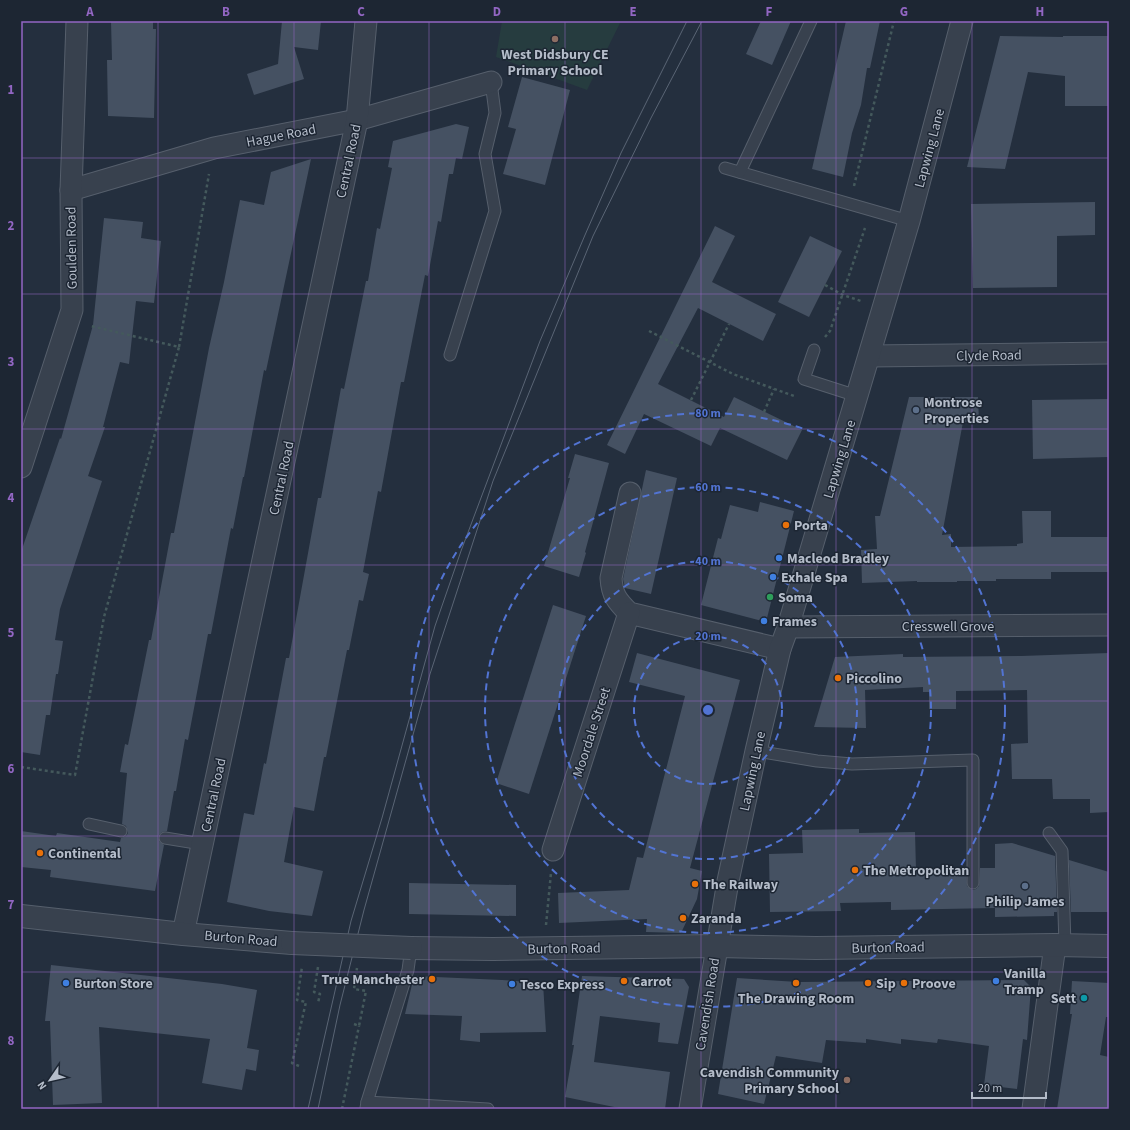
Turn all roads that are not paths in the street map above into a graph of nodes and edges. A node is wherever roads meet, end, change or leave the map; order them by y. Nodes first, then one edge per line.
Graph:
1 (77, 21) edge
2 (366, 21) edge
3 (811, 21) edge
4 (962, 21) edge
5 (491, 82) joint
6 (357, 120) junction
7 (725, 168) dead end
8 (740, 172) junction
9 (71, 190) junction
10 (909, 221) junction
11 (814, 350) road end
12 (1109, 353) edge
13 (450, 355) dead end
14 (870, 356) junction
15 (858, 396) junction
16 (21, 466) edge
17 (630, 493) dead end
18 (629, 613) junction
19 (1109, 625) edge
20 (788, 627) junction
21 (780, 649) junction
22 (756, 751) junction
23 (89, 824) dead end
24 (121, 831) dead end
25 (1049, 833) dead end
26 (165, 838) dead end
27 (202, 844) junction
28 (553, 850) road end
29 (973, 883) dead end
30 (21, 916) edge
31 (183, 934) junction
32 (1060, 945) junction
33 (717, 946) junction
34 (1109, 946) edge
35 (411, 948) junction
36 (366, 1106) edge
37 (488, 1109) edge
38 (690, 1109) edge
39 (1033, 1109) edge

1 - 9 street, Goulden Road
2 - 6 street, Central Road
3 - 8 lane
4 - 10 street, Lapwing Lane
5 - 6 street, Hague Road
5 - 13 lane
6 - 9 street, Hague Road
6 - 27 street, Central Road
7 - 8 lane
8 - 10 lane
9 - 16 street, Goulden Road
10 - 14 street, Lapwing Lane
11 - 15 lane
12 - 14 street, Clyde Road
14 - 15 street, Lapwing Lane
15 - 20 street, Lapwing Lane
17 - 18 street
18 - 21 street
18 - 28 street, Moordale Street
19 - 20 street, Cresswell Grove
20 - 21 street, Lapwing Lane
21 - 22 street, Lapwing Lane
22 - 29 lane
22 - 33 street, Lapwing Lane
23 - 24 lane
25 - 32 lane
26 - 27 lane
27 - 31 street, Central Road
30 - 31 street, Burton Road
31 - 35 street, Burton Road, bridge
32 - 33 street, Burton Road
32 - 34 street, Burton Road
32 - 39 street
33 - 35 street, Burton Road
33 - 38 street, Cavendish Road
35 - 36 lane
36 - 37 lane

